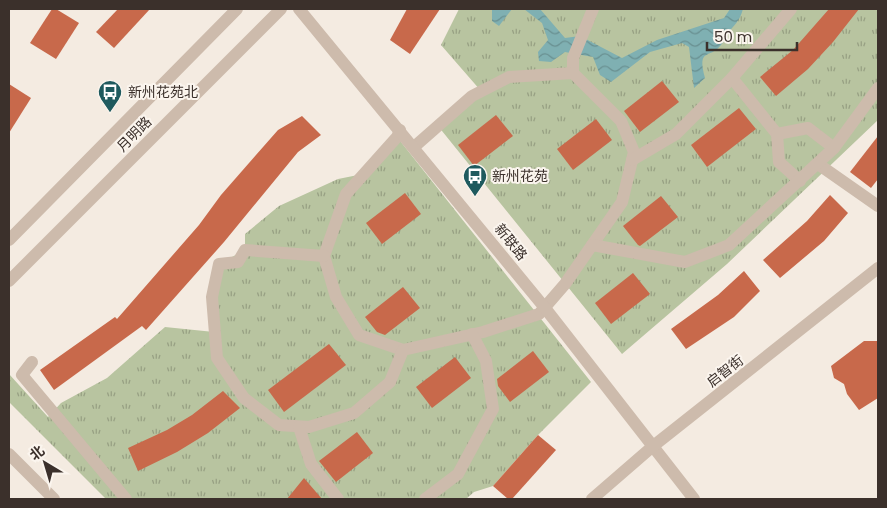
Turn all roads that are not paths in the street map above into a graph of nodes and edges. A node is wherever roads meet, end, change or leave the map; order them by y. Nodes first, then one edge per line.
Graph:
1 (238, 9) edge
2 (281, 9) edge
3 (300, 9) edge
4 (593, 9) edge
5 (791, 9) edge
6 (573, 73) junction
7 (732, 78) junction
8 (878, 88) edge
9 (400, 130) junction
10 (777, 134) junction
11 (414, 147) junction
12 (834, 148) junction
13 (632, 160) junction
14 (818, 164) junction
15 (800, 181) junction
16 (878, 206) edge
17 (9, 240) edge
18 (592, 245) junction
19 (324, 256) junction
20 (878, 268) edge
21 (9, 281) edge
22 (545, 308) junction
23 (472, 334) junction
24 (403, 350) junction
25 (32, 362) dead end
26 (299, 427) junction
27 (652, 447) junction
28 (9, 454) edge
29 (54, 499) edge
30 (126, 499) edge
31 (338, 499) edge
32 (424, 499) edge
33 (592, 499) edge
34 (694, 499) edge

1 - 17 street, 月明路
2 - 21 street, 月明路
3 - 9 street, 新联路
4 - 6 street
5 - 7 street
6 - 11 street
6 - 13 street
7 - 10 street
7 - 13 street
8 - 12 street
9 - 11 street, 新联路
9 - 19 street
10 - 12 street
10 - 15 street
11 - 22 street, 新联路
12 - 14 street
13 - 18 street
14 - 15 street
14 - 16 street
15 - 18 street
18 - 22 street
19 - 24 street
19 - 26 street
20 - 27 street, 启智街
22 - 23 street
22 - 27 street, 新联路
23 - 24 street
23 - 32 street
24 - 26 street
25 - 30 street
26 - 31 street
27 - 33 street, 启智街
27 - 34 street, 新联路
28 - 29 street

